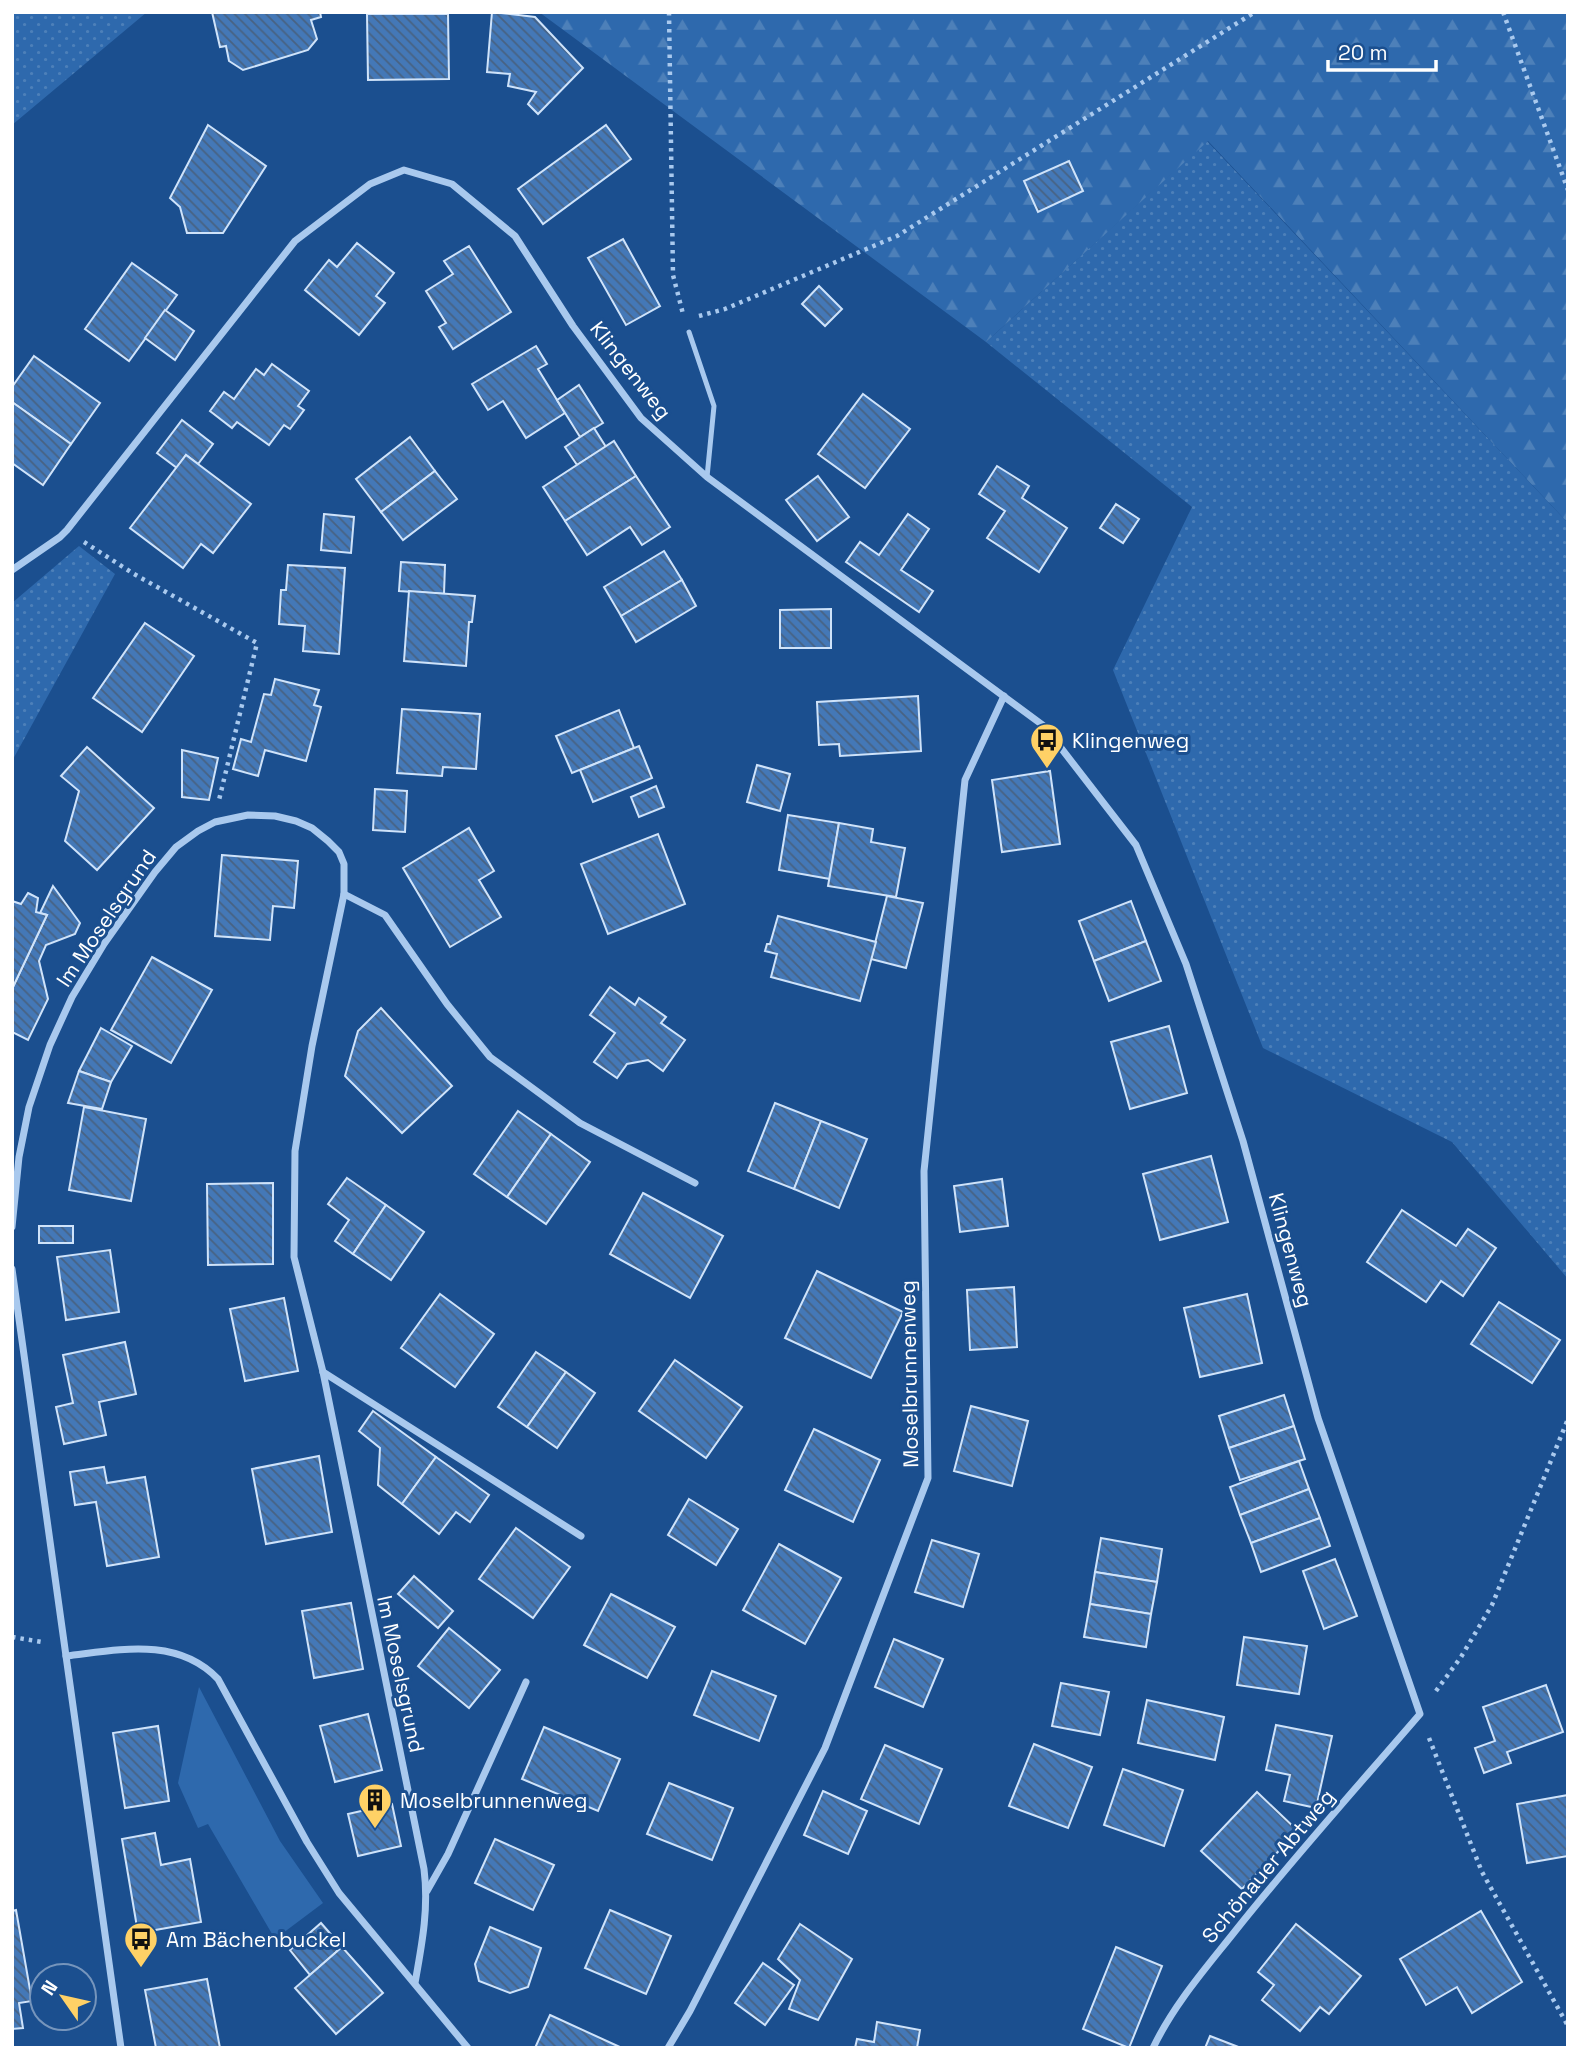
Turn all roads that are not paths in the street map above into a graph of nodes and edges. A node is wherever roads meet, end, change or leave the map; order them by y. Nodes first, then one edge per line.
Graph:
1 (689, 332) road end
2 (707, 477) junction
3 (12, 570) edge
4 (1004, 696) junction
5 (344, 894) junction
6 (695, 1183) dead end
7 (12, 1227) edge
8 (12, 1269) edge
9 (323, 1372) junction
10 (581, 1536) dead end
11 (66, 1656) junction
12 (526, 1682) dead end
13 (1420, 1714) joint
14 (427, 1891) junction
15 (415, 1983) junction
16 (121, 2048) edge
17 (468, 2048) edge
18 (668, 2048) edge
19 (1153, 2048) edge

1 - 2 lane
2 - 3 street, Klingenweg
2 - 4 street, Klingenweg
4 - 13 street, Klingenweg
4 - 18 street, Moselbrunnenweg
5 - 6 street
5 - 7 street, Im Moselsgrund
5 - 9 street, Im Moselsgrund
8 - 11 street
9 - 10 street
9 - 14 street, Im Moselsgrund
11 - 15 street
11 - 16 street
12 - 14 street
13 - 19 street, Schönauer Abtweg
14 - 15 street, Im Moselsgrund
15 - 17 street

